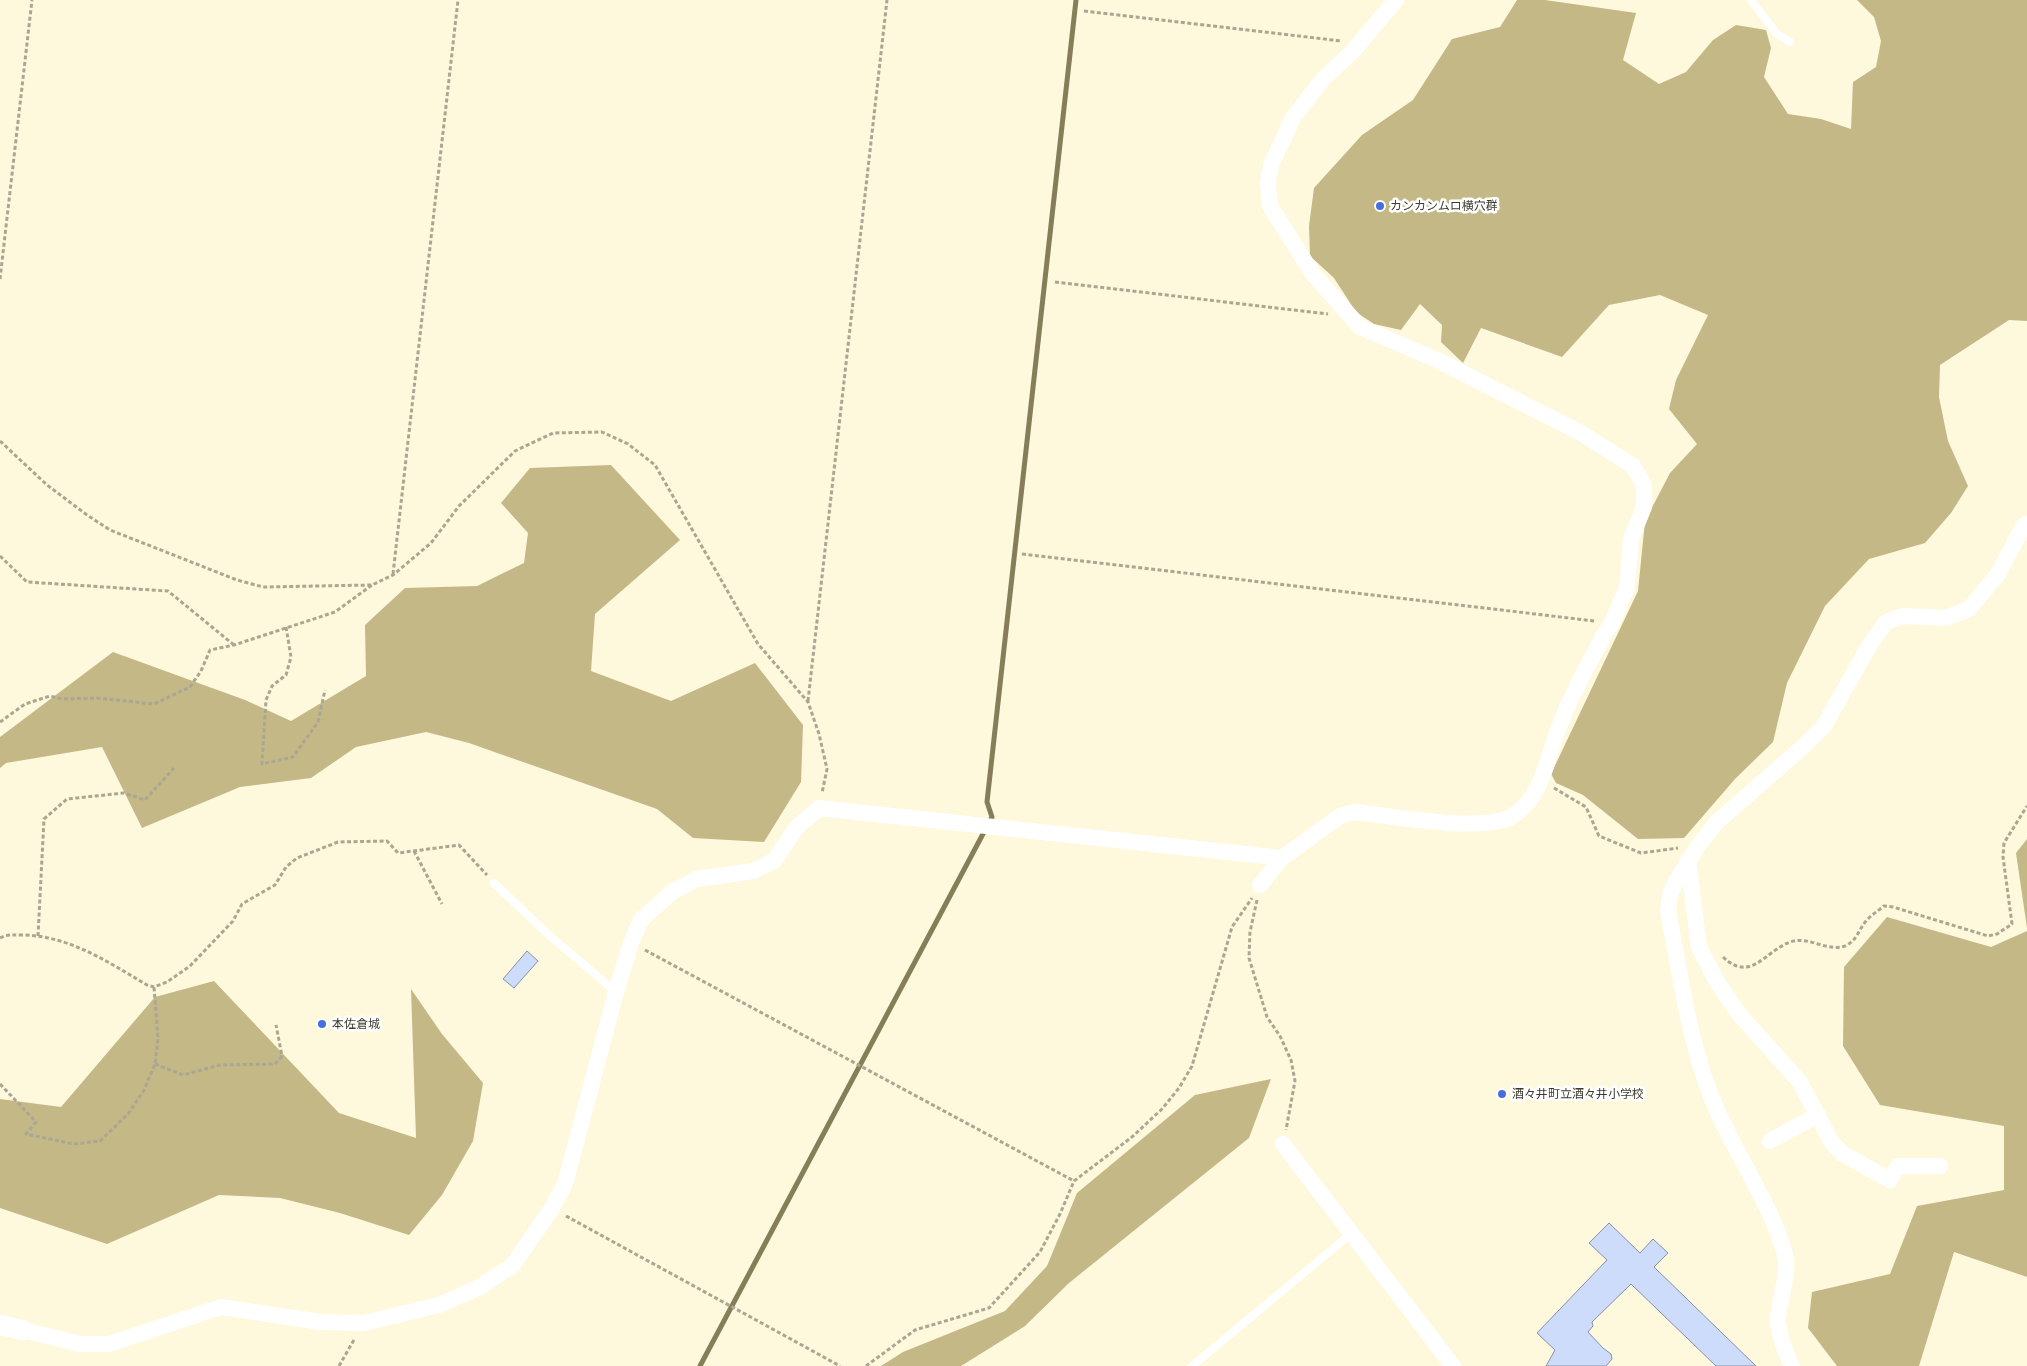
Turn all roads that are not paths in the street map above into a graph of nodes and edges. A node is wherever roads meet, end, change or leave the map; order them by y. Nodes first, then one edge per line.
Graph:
1 (1396, 0) edge
2 (1751, 0) edge
3 (1790, 42) dead end
4 (2027, 524) edge
5 (1282, 858) junction
6 (1688, 860) junction
7 (494, 883) road end
8 (1260, 885) road end
9 (616, 992) junction
10 (1818, 1115) junction
11 (1770, 1141) dead end
12 (1283, 1144) road end
13 (1940, 1166) dead end
14 (1352, 1233) junction
15 (0, 1325) edge
16 (23, 1330) joint
17 (1192, 1366) edge
18 (1453, 1366) edge
19 (1792, 1366) edge

1 - 5 street
2 - 3 lane
4 - 6 street
5 - 8 street
5 - 9 street
6 - 10 street
6 - 19 street
7 - 9 lane
9 - 16 street
10 - 11 street
10 - 13 street
12 - 14 street
14 - 17 lane
14 - 18 street
15 - 16 street

